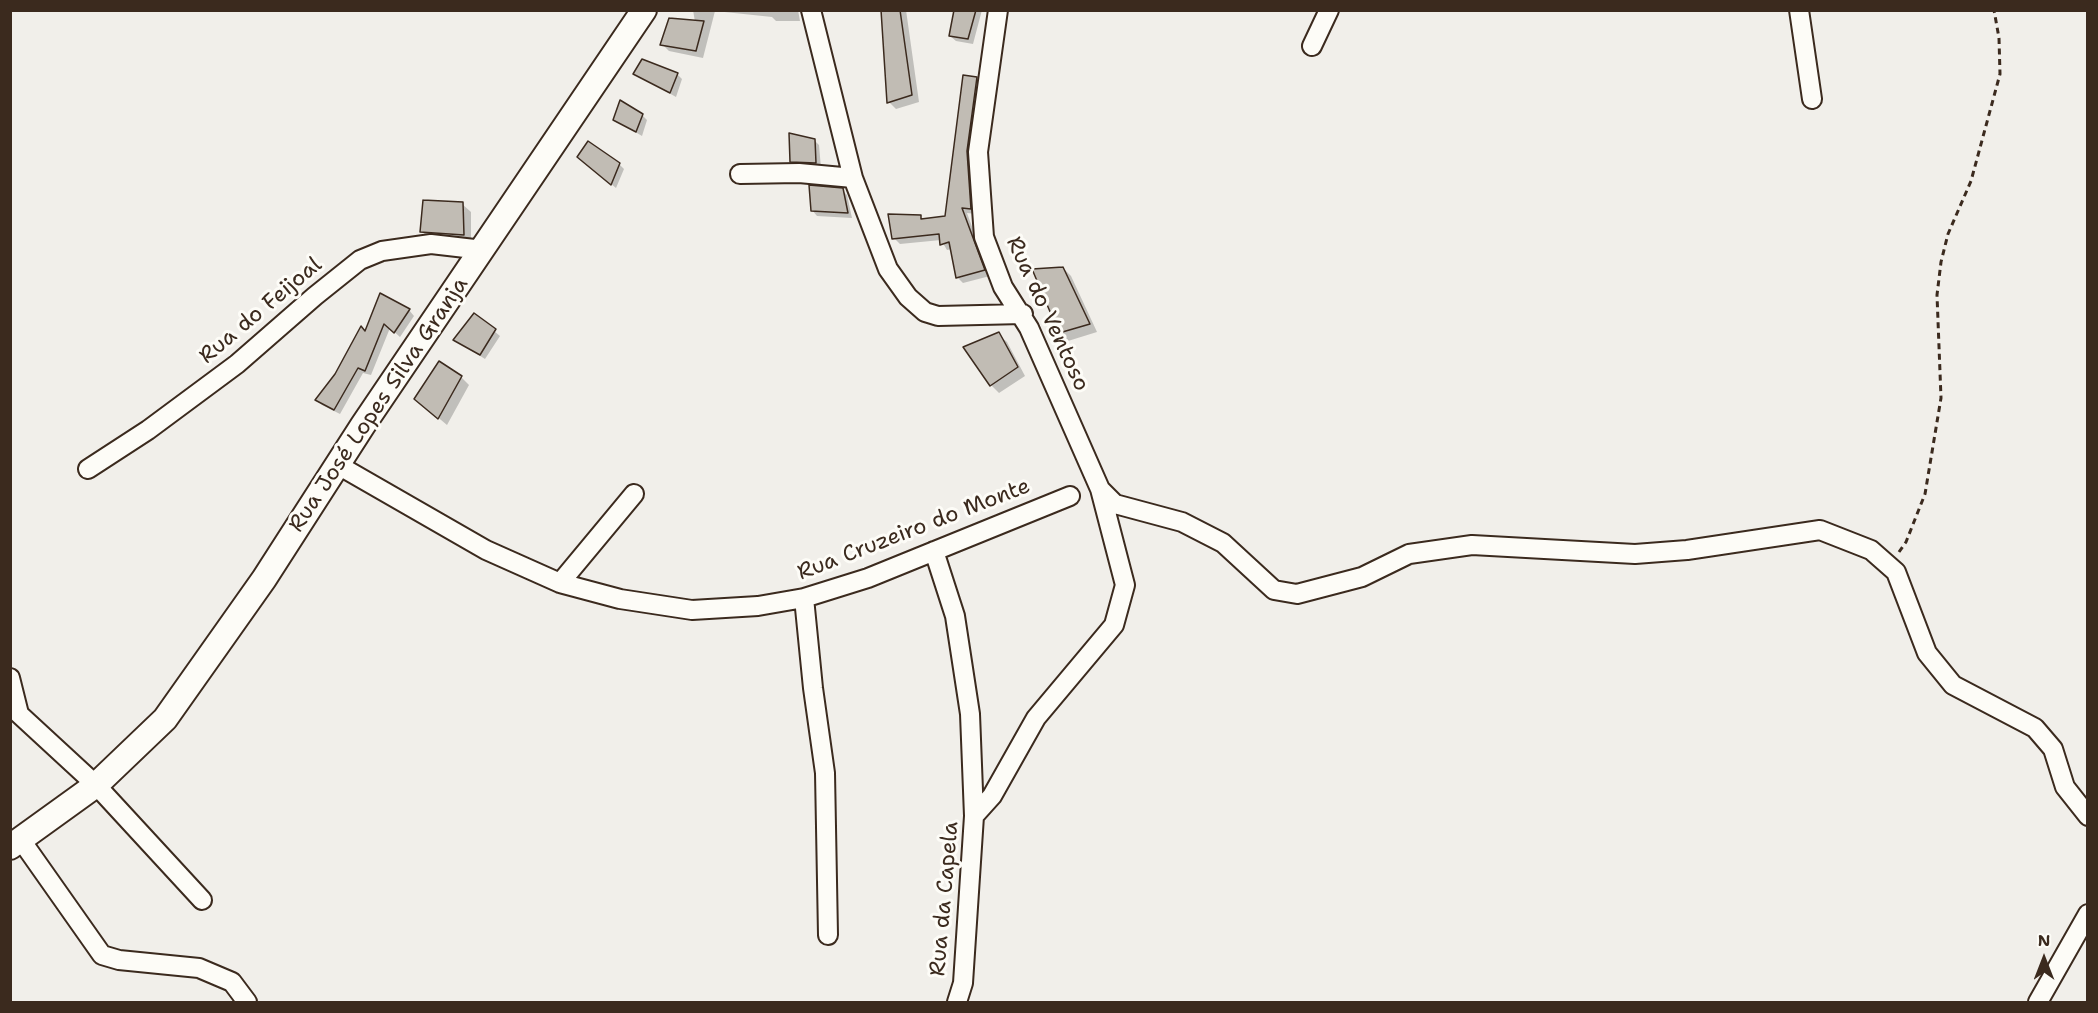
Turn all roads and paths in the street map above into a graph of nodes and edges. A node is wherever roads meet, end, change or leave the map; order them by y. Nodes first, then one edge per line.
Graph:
1 (644, 10) edge
2 (811, 10) edge
3 (998, 10) edge
4 (1329, 10) edge
5 (1799, 10) edge
6 (1994, 10) edge
7 (1312, 46) dead end
8 (1812, 99) dead end
9 (740, 174) dead end
10 (853, 178) junction
11 (483, 250) junction
12 (1023, 314) junction
13 (338, 465) junction
14 (88, 469) dead end
15 (1100, 489) junction
16 (634, 494) dead end
17 (1070, 496) dead end
18 (934, 551) junction
19 (1893, 569) junction
20 (560, 583) junction
21 (804, 598) junction
22 (10, 678) edge
23 (96, 785) junction
24 (974, 816) junction
25 (2088, 816) edge
26 (16, 843) edge
27 (202, 900) dead end
28 (2088, 914) edge
29 (828, 935) dead end
30 (247, 1002) edge
31 (957, 1002) edge
32 (2038, 1002) edge

1 - 11 main road, Rua José Lopes Silva Granja
2 - 10 street
3 - 12 street, Rua do Ventoso
4 - 7 street
5 - 8 street
6 - 19 path
9 - 10 street
10 - 12 street
11 - 13 main road, Rua José Lopes Silva Granja
11 - 14 street, Rua do Feijoal
12 - 15 street, Rua do Ventoso
13 - 20 street, Rua Cruzeiro do Monte
13 - 23 main road, Rua José Lopes Silva Granja
15 - 19 street
15 - 24 street, Rua da Capela
16 - 20 street
17 - 18 street, Rua Cruzeiro do Monte
18 - 21 street, Rua Cruzeiro do Monte
18 - 24 street
19 - 25 street
20 - 21 street, Rua Cruzeiro do Monte
21 - 29 street
22 - 23 street
23 - 26 main road, Rua José Lopes Silva Granja
23 - 27 street
24 - 31 street, Rua da Capela
26 - 30 street
28 - 32 street

